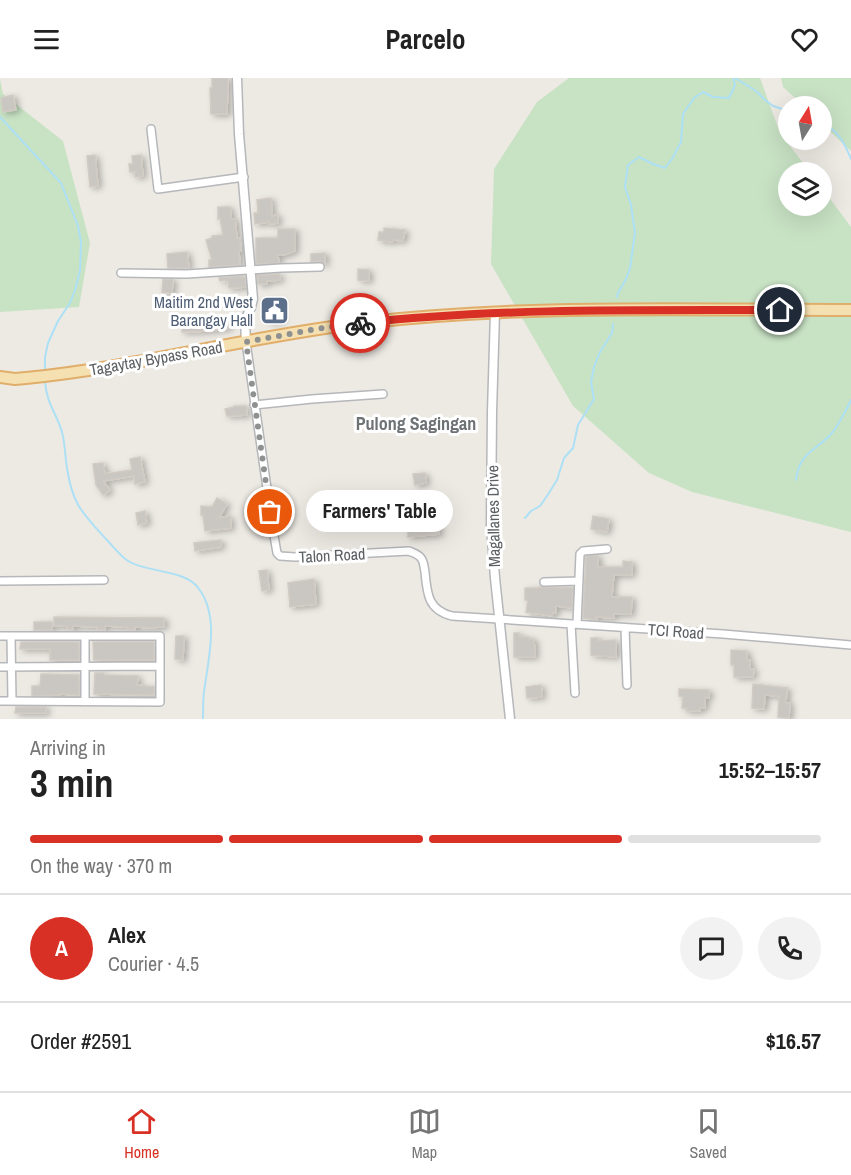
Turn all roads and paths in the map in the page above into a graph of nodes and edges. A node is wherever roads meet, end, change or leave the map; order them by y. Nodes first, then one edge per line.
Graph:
1 (237, 78) edge
2 (151, 129) dead end
3 (244, 177) junction
4 (320, 267) dead end
5 (250, 270) junction
6 (121, 273) dead end
7 (851, 310) edge
8 (495, 312) junction
9 (246, 342) junction
10 (0, 378) edge
11 (383, 394) dead end
12 (254, 405) junction
13 (607, 549) dead end
14 (104, 580) dead end
15 (0, 581) edge
16 (579, 581) junction
17 (544, 582) dead end
18 (500, 619) junction
19 (574, 624) junction
20 (625, 628) junction
21 (0, 636) edge
22 (11, 636) junction
23 (85, 636) junction
24 (851, 645) edge
25 (160, 666) junction
26 (0, 667) edge
27 (12, 667) junction
28 (85, 667) junction
29 (627, 685) dead end
30 (575, 693) dead end
31 (0, 701) edge
32 (12, 701) junction
33 (85, 702) junction
34 (510, 719) edge

1 - 3 street, Talon Road
2 - 3 street
3 - 5 street, Talon Road
4 - 5 street
5 - 6 street
5 - 9 street, Talon Road
7 - 8 main road, Tagaytay Bypass Road
8 - 9 main road, Tagaytay Bypass Road
8 - 18 street, Magallanes Drive
9 - 10 main road, Tagaytay Bypass Road
9 - 12 street, Talon Road
11 - 12 street
12 - 18 street, Talon Road
13 - 16 street
14 - 15 street
16 - 17 street
16 - 19 street
18 - 19 street, TCI Road
18 - 34 street, Magallanes Drive
19 - 20 street, TCI Road
19 - 30 street
20 - 24 street, TCI Road
20 - 29 street
21 - 22 street
22 - 23 street
22 - 27 street
23 - 25 street
23 - 28 street
25 - 28 street
25 - 33 street
26 - 27 street
27 - 28 street
27 - 32 street
28 - 33 street
31 - 32 street
32 - 33 street

